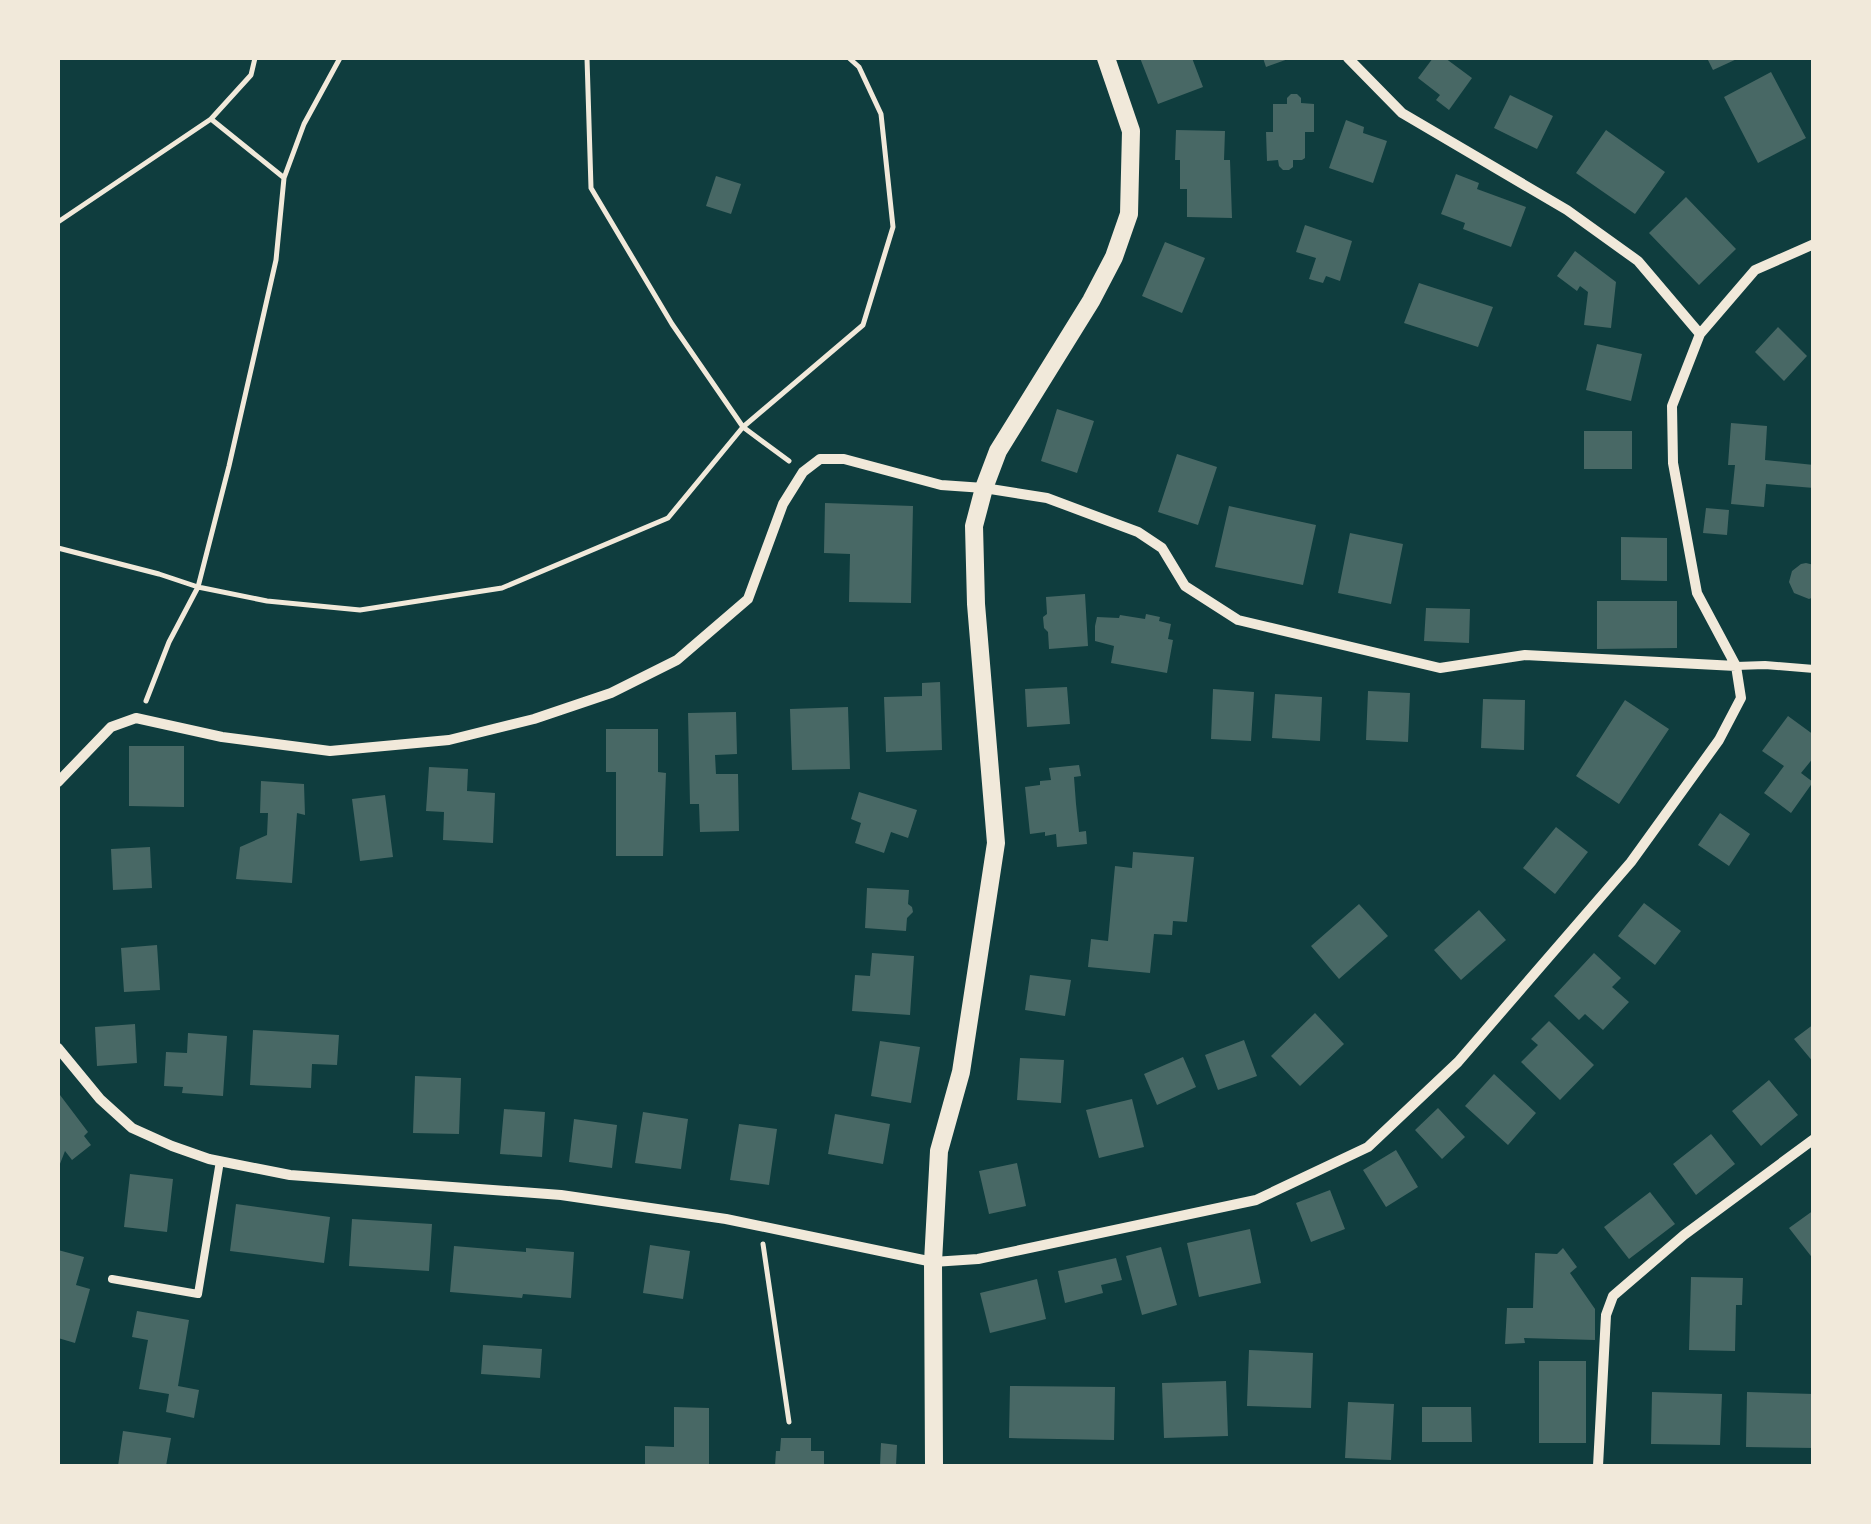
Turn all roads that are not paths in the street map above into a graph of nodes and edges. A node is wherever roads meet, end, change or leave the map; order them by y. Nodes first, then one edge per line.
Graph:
1 (1106, 58) edge
2 (1348, 58) edge
3 (1814, 244) edge
4 (1700, 334) junction
5 (984, 488) junction
6 (1736, 666) junction
7 (1814, 670) edge
8 (58, 782) edge
9 (58, 1048) edge
10 (1814, 1139) edge
11 (220, 1161) junction
12 (934, 1262) junction
13 (112, 1279) dead end
14 (934, 1466) edge
15 (1598, 1466) edge

1 - 5 street
2 - 4 street
3 - 4 street
4 - 6 street
5 - 6 street
5 - 8 street
5 - 12 street
6 - 7 lane
6 - 12 street
9 - 11 street
10 - 15 street
11 - 12 street
11 - 13 lane
12 - 14 street

